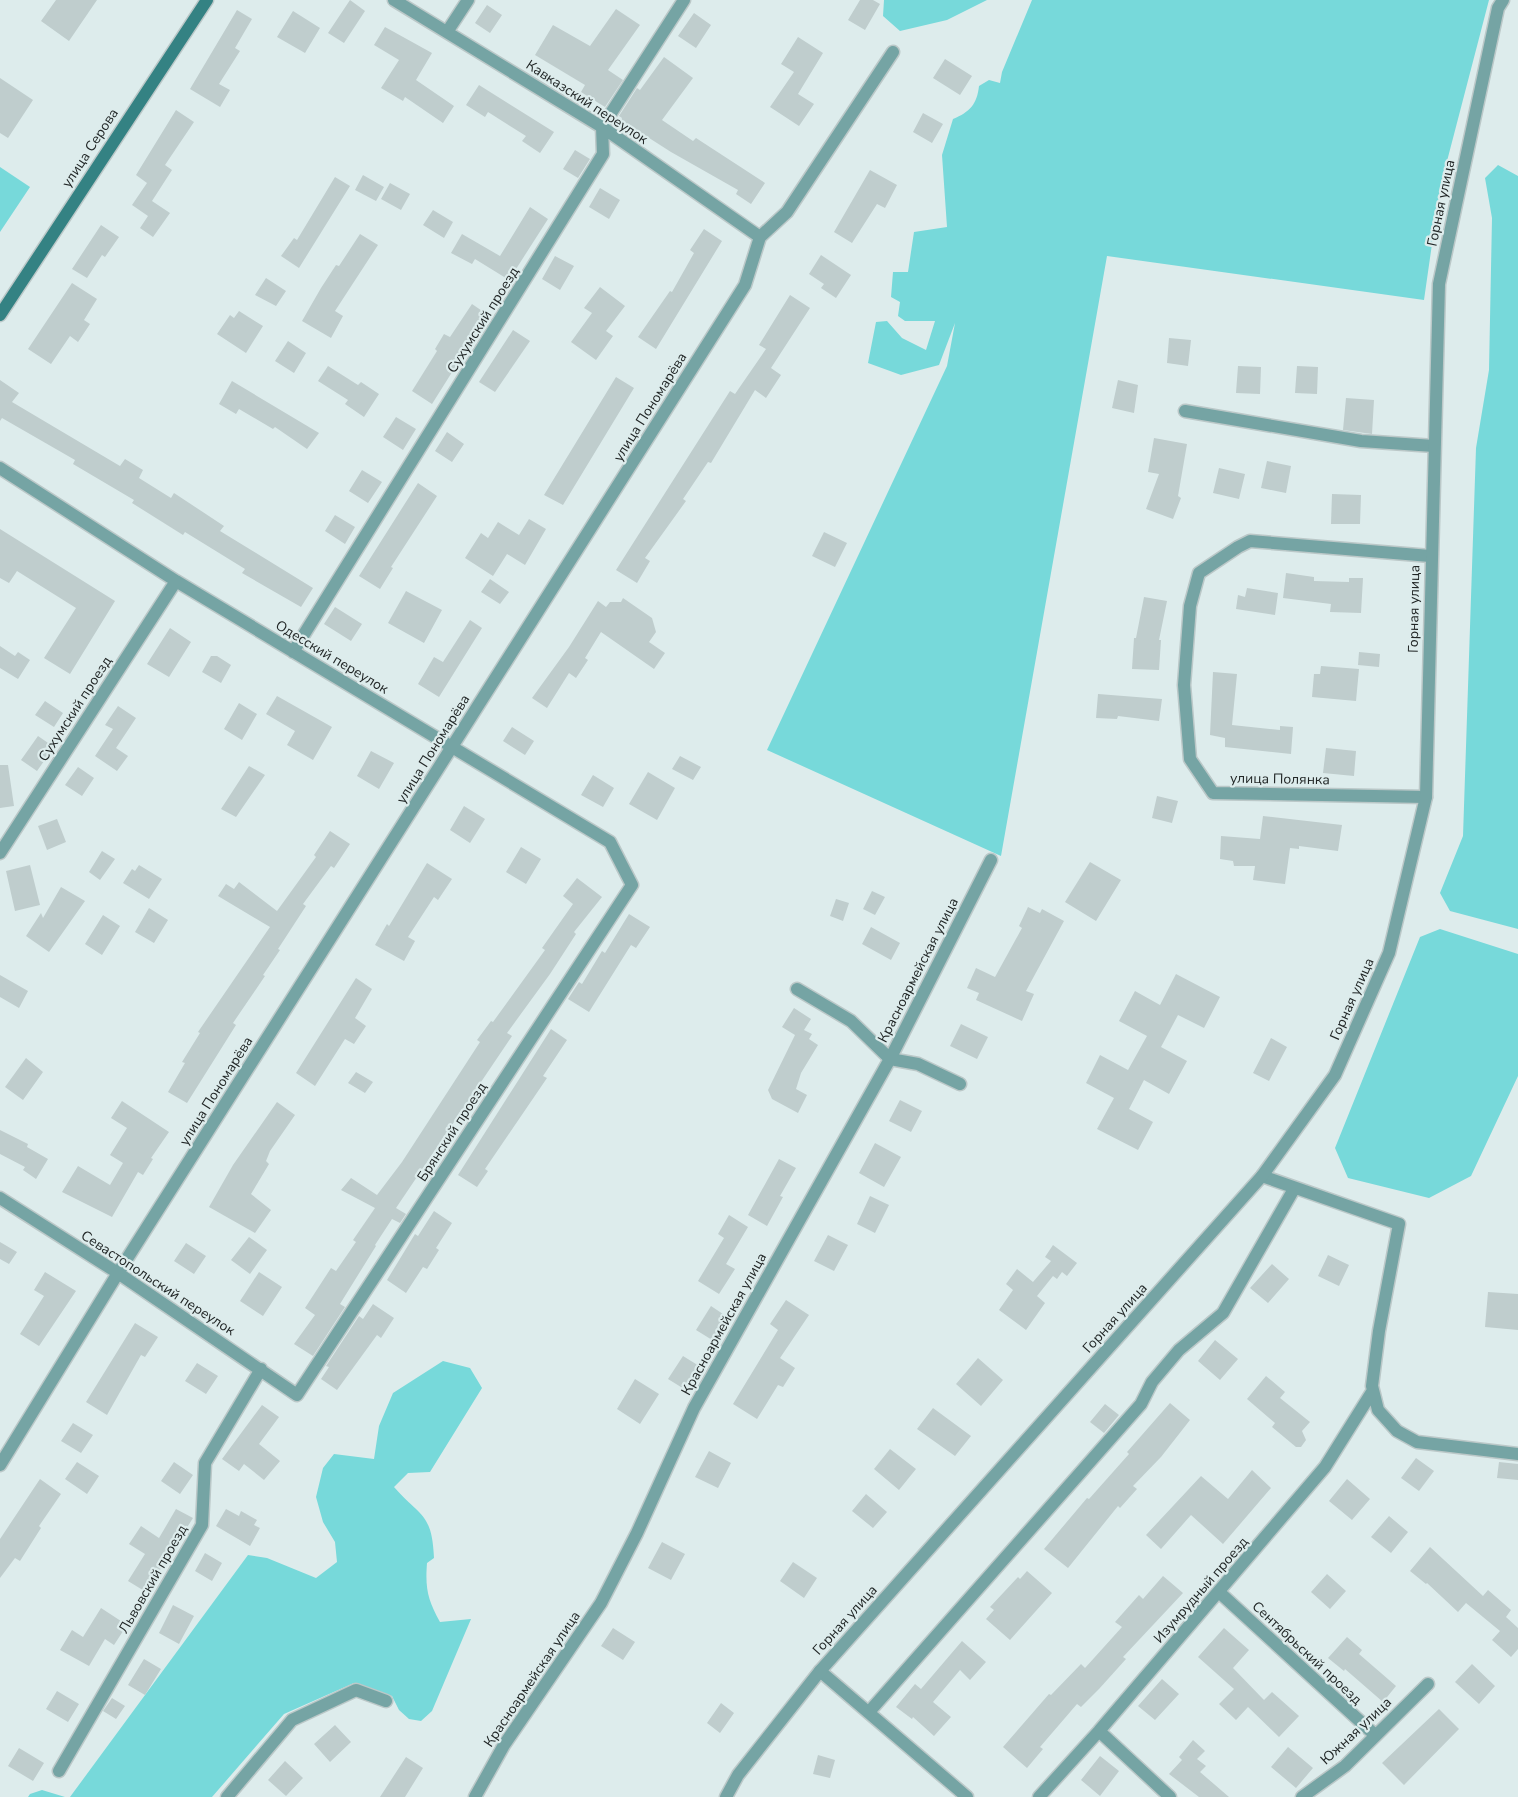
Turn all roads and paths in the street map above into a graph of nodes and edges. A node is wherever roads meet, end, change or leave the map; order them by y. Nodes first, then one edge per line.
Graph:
1 (207, 0) edge
2 (394, 0) edge
3 (468, 0) edge
4 (684, 0) edge
5 (1503, 0) edge
6 (447, 32) junction
7 (892, 52) dead end
8 (602, 127) junction
9 (760, 237) junction
10 (0, 314) edge
11 (1186, 411) dead end
12 (1434, 446) junction
13 (0, 468) edge
14 (1430, 556) junction
15 (176, 581) junction
16 (293, 652) junction
17 (453, 747) junction
18 (1426, 797) junction
19 (0, 853) edge
20 (991, 860) dead end
21 (632, 885) joint
22 (797, 989) dead end
23 (890, 1059) junction
24 (960, 1084) dead end
25 (1262, 1176) junction
26 (1294, 1189) junction
27 (0, 1198) edge
28 (118, 1273) junction
29 (261, 1370) junction
30 (1372, 1392) junction
31 (297, 1395) joint
32 (1518, 1454) edge
33 (0, 1465) edge
34 (1219, 1592) junction
35 (820, 1672) junction
36 (1428, 1684) dead end
37 (386, 1702) dead end
38 (869, 1712) junction
39 (1099, 1731) junction
40 (1375, 1735) junction
41 (59, 1771) dead end
42 (227, 1797) edge
43 (474, 1797) edge
44 (726, 1797) edge
45 (967, 1797) edge
46 (1039, 1797) edge
47 (1170, 1797) edge
48 (1302, 1797) edge

1 - 10 main road, улица Серова
2 - 6 street, Кавказский переулок
3 - 6 street
4 - 8 street
5 - 12 street, Горная улица
6 - 8 street, Кавказский переулок
7 - 9 street, улица Пономарёва
8 - 9 street, Кавказский переулок
8 - 16 street, Сухумский проезд
9 - 17 street, улица Пономарёва
11 - 12 street
12 - 14 street, Горная улица
13 - 15 street, Одесский переулок
14 - 18 street, Горная улица
14 - 18 street, улица Полянка
15 - 16 street, Одесский переулок
15 - 19 street, Сухумский проезд
16 - 17 street, Одесский переулок
17 - 21 street, Одесский переулок
17 - 28 street, улица Пономарёва
18 - 25 street, Горная улица
20 - 23 street, Красноармейская улица
21 - 31 street, Брянский проезд
22 - 23 street
23 - 24 street
23 - 43 street, Красноармейская улица
25 - 26 street
25 - 35 street, Горная улица
26 - 30 street
26 - 38 street
27 - 28 street, Севастопольский переулок
28 - 29 street, Севастопольский переулок
28 - 33 street, улица Пономарёва
29 - 31 street, Севастопольский переулок
29 - 41 street, Львовский проезд
30 - 32 street
30 - 34 street, Изумрудный проезд
34 - 39 street, Изумрудный проезд
34 - 40 street, Сентябрьский проезд
35 - 38 street
35 - 44 street, Горная улица
36 - 40 street, Южная улица
37 - 42 street
38 - 45 street
39 - 46 street, Изумрудный проезд
39 - 47 street
40 - 48 street, Южная улица

